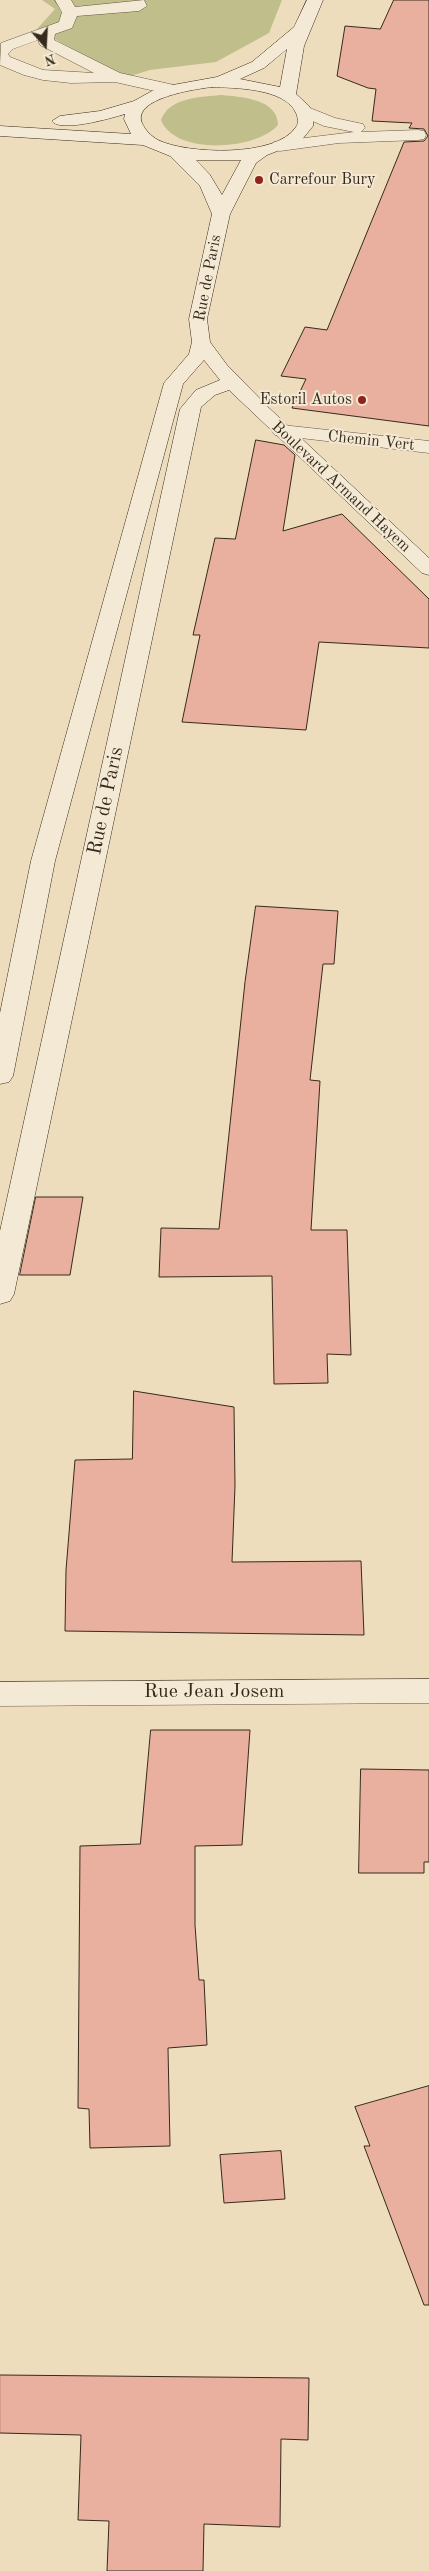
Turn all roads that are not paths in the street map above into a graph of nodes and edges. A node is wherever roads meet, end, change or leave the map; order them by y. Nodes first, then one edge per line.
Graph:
1 (136, 0) edge
2 (315, 0) edge
3 (67, 6) edge
4 (52, 29) junction
5 (299, 31) junction
6 (115, 77) junction
7 (212, 82) junction
8 (168, 90) junction
9 (288, 96) junction
10 (139, 105) junction
11 (305, 111) junction
12 (0, 119) edge
13 (0, 131) edge
14 (423, 136) edge
15 (147, 140) junction
16 (280, 146) junction
17 (175, 151) junction
18 (260, 152) junction
19 (221, 214) junction
20 (201, 342) junction
21 (233, 382) junction
22 (282, 431) junction
23 (429, 447) edge
24 (429, 569) edge
25 (0, 1076) edge
26 (0, 1294) edge
27 (429, 1691) edge
28 (0, 1694) edge

1 - 3 main road
2 - 5 main road
3 - 4 main road
4 - 6 main road
4 - 6 main road
5 - 7 main road
5 - 9 main road
6 - 8 main road
7 - 8 main road
7 - 9 main road
8 - 10 main road
9 - 11 main road
10 - 12 main road
10 - 15 main road
11 - 14 main road
11 - 16 main road
13 - 15 main road
14 - 16 main road
15 - 17 main road
16 - 18 main road
17 - 18 main road
17 - 19 main road, Rue de Paris
18 - 19 main road, Rue de Paris
19 - 20 main road, Rue de Paris
20 - 21 main road, Rue de Paris
20 - 25 main road, Rue de Paris
21 - 22 main road, Boulevard Armand Hayem
21 - 26 main road, Rue de Paris
22 - 23 main road, Chemin Vert
22 - 24 main road, Boulevard Armand Hayem
27 - 28 main road, Rue Jean Josem

